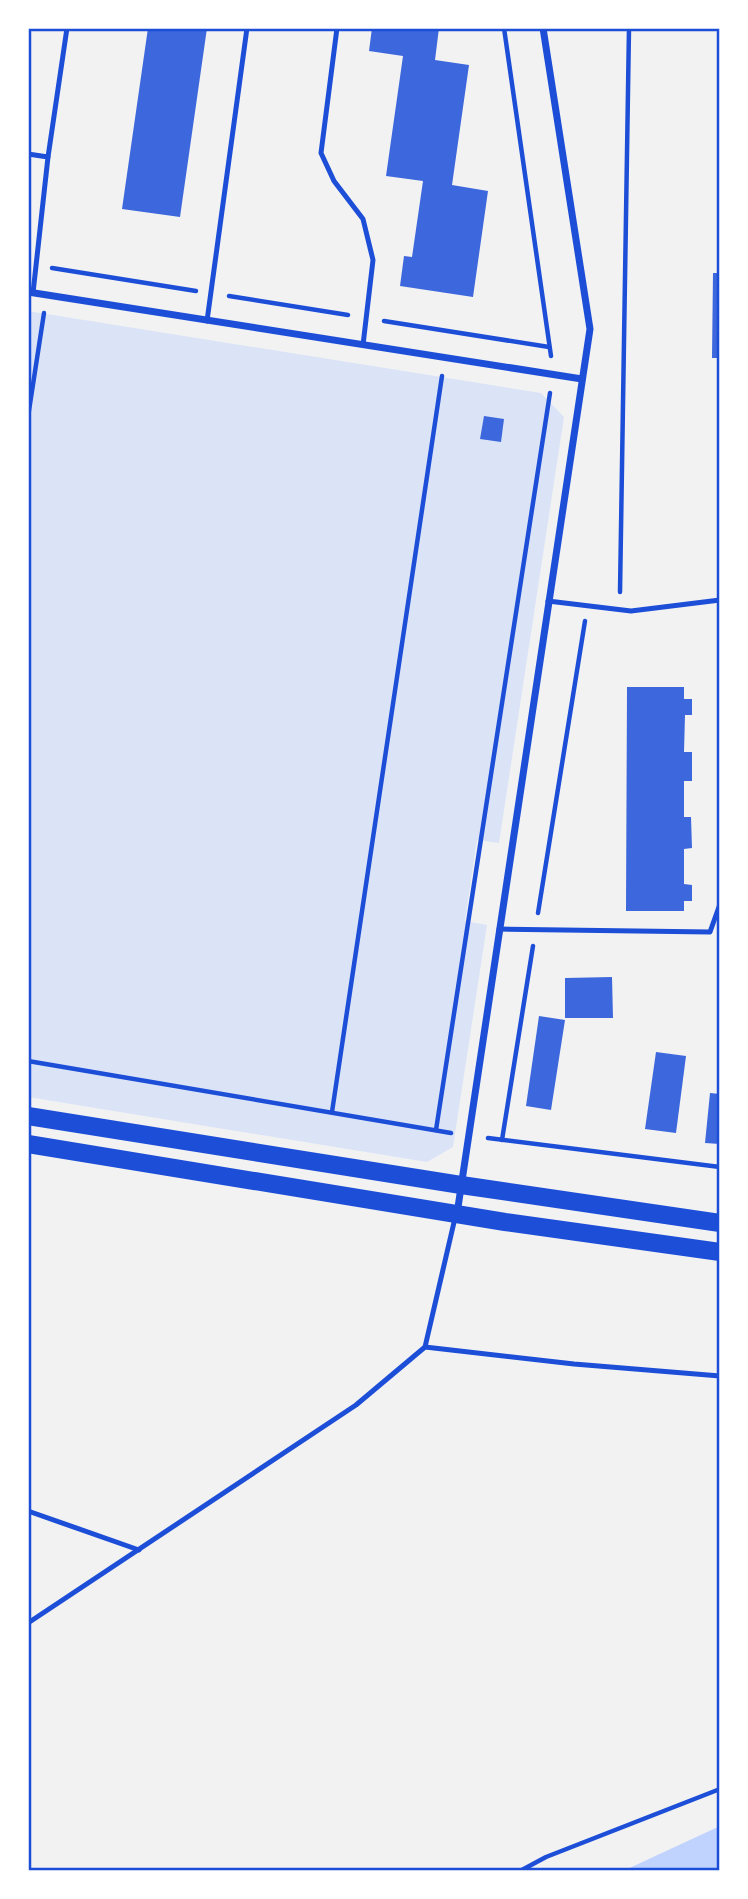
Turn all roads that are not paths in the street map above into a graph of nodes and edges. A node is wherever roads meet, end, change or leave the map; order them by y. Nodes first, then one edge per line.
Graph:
1 (67, 28) edge
2 (247, 28) edge
3 (337, 28) edge
4 (546, 29) edge
5 (28, 154) edge
6 (48, 157) junction
7 (31, 292) edge
8 (207, 321) junction
9 (363, 345) junction
10 (582, 379) junction
11 (720, 600) edge
12 (548, 601) junction
13 (720, 904) edge
14 (499, 929) junction
15 (28, 1116) edge
16 (28, 1144) edge
17 (461, 1185) junction
18 (456, 1214) junction
19 (720, 1223) edge
20 (720, 1252) edge
21 (425, 1347) junction
22 (720, 1376) edge
23 (28, 1511) edge
24 (139, 1550) junction
25 (28, 1623) edge

1 - 6 lane
2 - 8 lane
3 - 9 lane
4 - 10 street
5 - 6 lane
6 - 7 lane
7 - 8 street
8 - 9 street
9 - 10 street
10 - 12 street
11 - 12 lane
12 - 14 street
13 - 14 lane
14 - 17 street
15 - 17 main road
16 - 18 main road
17 - 18 street
17 - 19 main road
18 - 20 main road
18 - 21 lane
21 - 22 lane
21 - 24 lane
23 - 24 lane
24 - 25 lane

